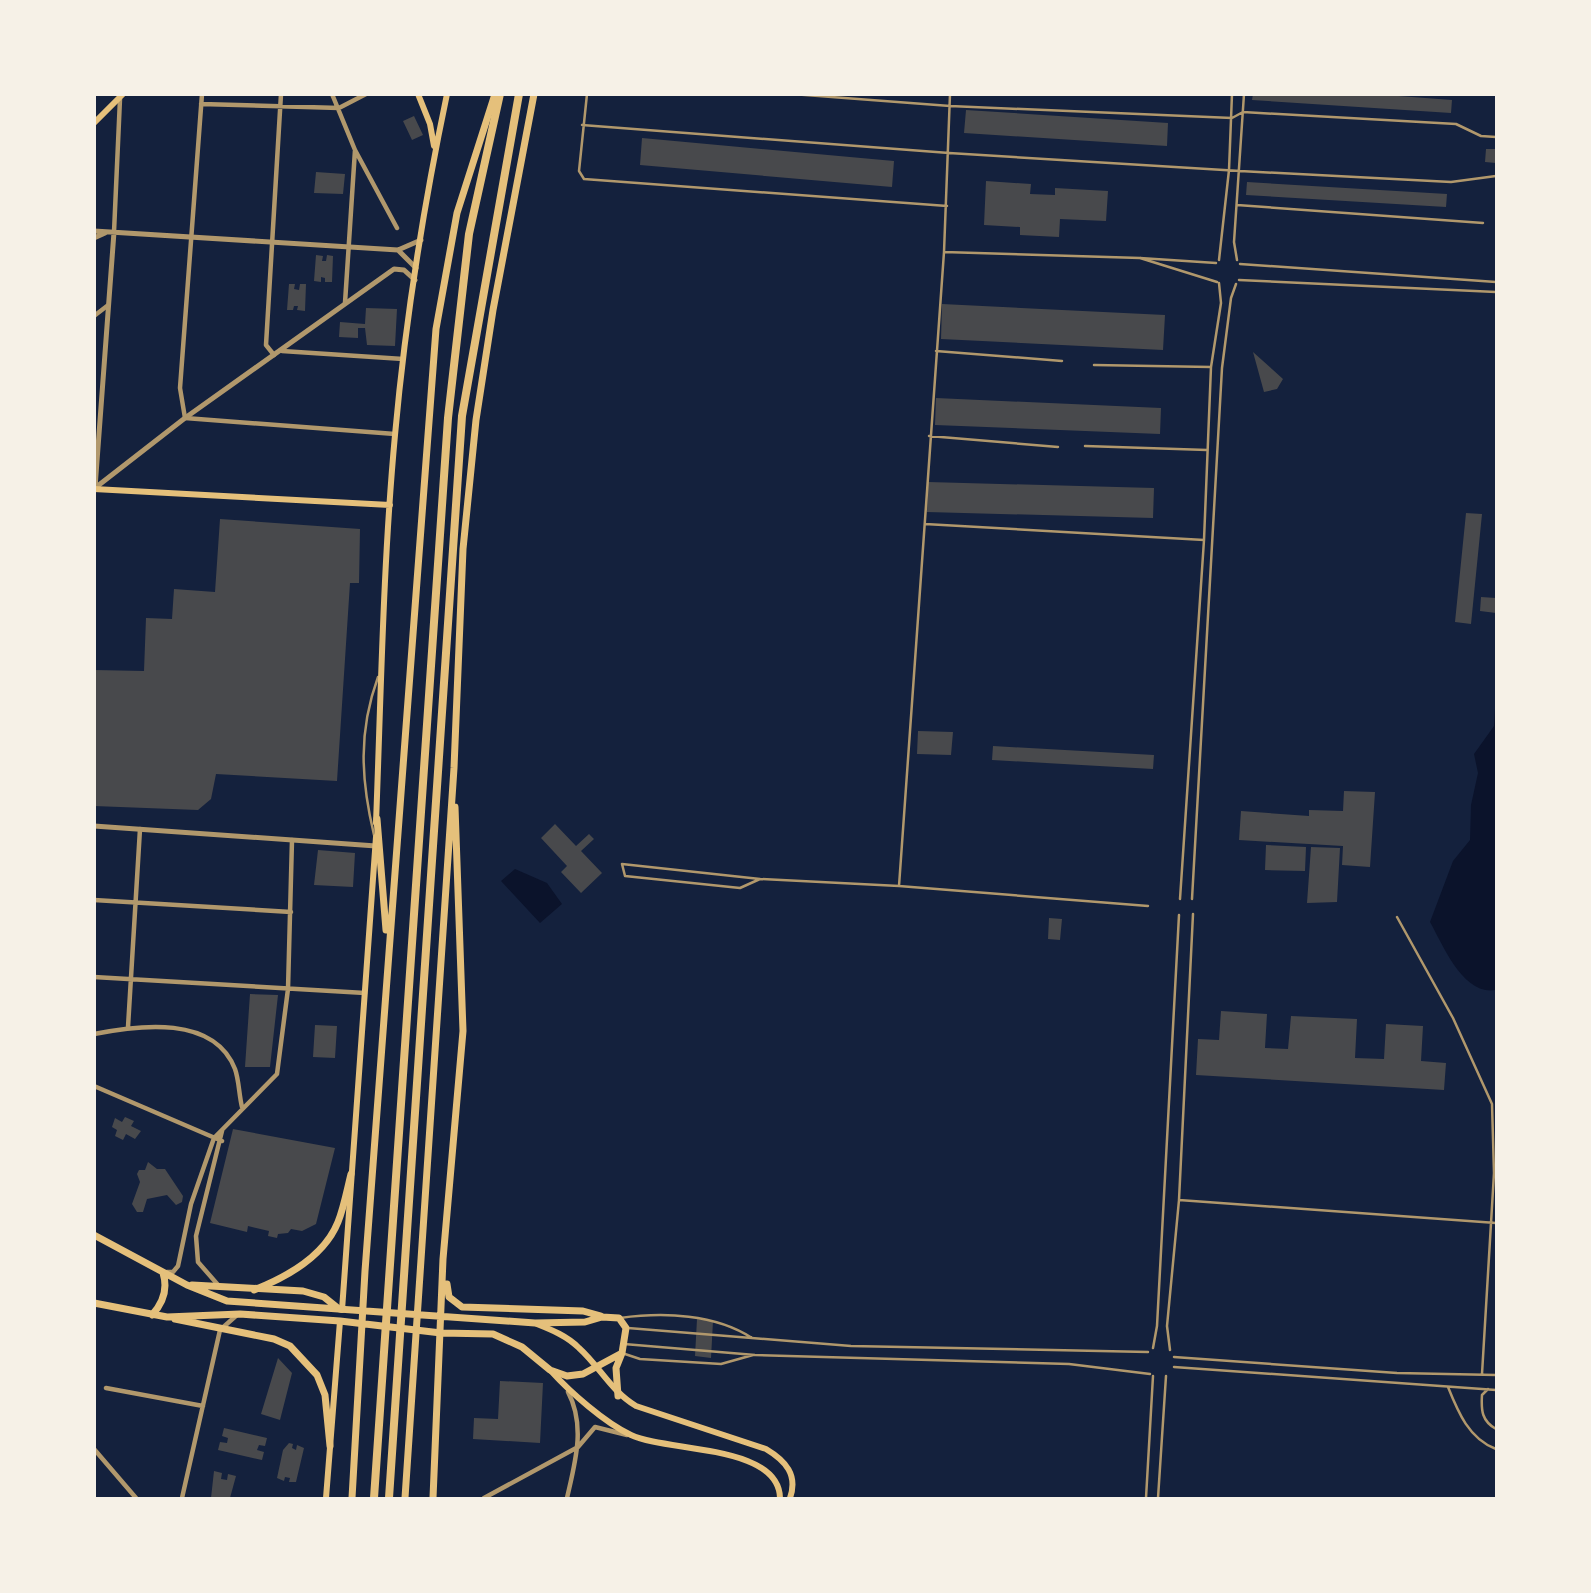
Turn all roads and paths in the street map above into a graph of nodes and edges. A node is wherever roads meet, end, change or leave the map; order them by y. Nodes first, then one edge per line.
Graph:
1 (202, 94) edge
2 (281, 94) edge
3 (332, 94) edge
4 (366, 94) edge
5 (418, 94) edge
6 (447, 94) edge
7 (497, 94) edge
8 (519, 94) edge
9 (534, 94) edge
10 (587, 94) edge
11 (792, 94) edge
12 (950, 94) edge
13 (1232, 94) edge
14 (1244, 94) edge
15 (122, 96) edge
16 (201, 104) junction
17 (950, 106) junction
18 (339, 108) junction
19 (280, 109) junction
20 (1243, 112) junction
21 (1231, 117) junction
22 (94, 123) edge
23 (582, 125) junction
24 (1496, 138) edge
25 (355, 150) junction
26 (435, 151) junction
27 (949, 153) junction
28 (1228, 170) junction
29 (1240, 171) junction
30 (1496, 176) edge
31 (1237, 205) junction
32 (947, 206) junction
33 (1483, 223) dead end
34 (397, 228) dead end
35 (94, 231) edge
36 (111, 232) junction
37 (192, 236) junction
38 (94, 238) edge
39 (271, 240) junction
40 (421, 240) junction
41 (348, 245) junction
42 (398, 250) junction
43 (944, 252) junction
44 (1140, 258) junction
45 (417, 270) junction
46 (416, 280) junction
47 (1496, 282) edge
48 (1496, 292) edge
49 (345, 303) junction
50 (107, 306) junction
51 (94, 316) edge
52 (282, 351) junction
53 (936, 351) junction
54 (276, 355) junction
55 (405, 359) junction
56 (1062, 361) dead end
57 (1094, 365) dead end
58 (1211, 368) junction
59 (102, 388) junction
60 (94, 394) edge
61 (186, 418) junction
62 (395, 434) junction
63 (929, 436) junction
64 (1085, 446) dead end
65 (1058, 447) dead end
66 (1207, 450) junction
67 (95, 488) edge
68 (390, 505) junction
69 (925, 524) junction
70 (1204, 540) junction
71 (382, 668) junction
72 (454, 768) junction
73 (377, 819) junction
74 (94, 826) edge
75 (140, 829) junction
76 (292, 840) junction
77 (376, 843) junction
78 (760, 879) junction
79 (899, 886) junction
80 (1180, 899) dead end
81 (1192, 899) dead end
82 (94, 900) edge
83 (134, 903) junction
84 (1148, 906) dead end
85 (291, 912) junction
86 (1193, 914) dead end
87 (1179, 915) dead end
88 (1397, 918) dead end
89 (388, 950) junction
90 (94, 977) edge
91 (130, 979) junction
92 (288, 989) junction
93 (366, 993) junction
94 (128, 1027) junction
95 (94, 1034) edge
96 (94, 1086) edge
97 (242, 1107) junction
98 (222, 1130) junction
99 (214, 1138) junction
100 (222, 1141) junction
101 (1495, 1173) edge
102 (351, 1174) junction
103 (1179, 1200) junction
104 (1491, 1223) junction
105 (1496, 1223) edge
106 (94, 1235) edge
107 (443, 1259) junction
108 (163, 1273) junction
109 (187, 1284) junction
110 (219, 1286) junction
111 (254, 1290) junction
112 (94, 1303) edge
113 (341, 1310) junction
114 (240, 1314) junction
115 (152, 1315) junction
116 (442, 1316) junction
117 (167, 1317) junction
118 (603, 1317) junction
119 (619, 1318) junction
120 (340, 1321) junction
121 (536, 1323) junction
122 (626, 1328) junction
123 (220, 1330) junction
124 (441, 1333) junction
125 (755, 1340) junction
126 (624, 1344) junction
127 (1153, 1348) dead end
128 (1170, 1350) dead end
129 (1148, 1352) dead end
130 (622, 1353) junction
131 (755, 1354) junction
132 (1174, 1357) dead end
133 (595, 1367) junction
134 (1174, 1367) dead end
135 (550, 1370) junction
136 (1482, 1374) junction
137 (1496, 1375) edge
138 (1166, 1376) dead end
139 (1448, 1387) junction
140 (106, 1388) dead end
141 (566, 1388) junction
142 (1488, 1389) junction
143 (1496, 1390) edge
144 (618, 1396) junction
145 (203, 1406) junction
146 (1496, 1430) edge
147 (632, 1436) junction
148 (330, 1446) junction
149 (578, 1447) junction
150 (94, 1448) edge
151 (1496, 1450) edge
152 (487, 1498) edge
153 (136, 1499) edge
154 (183, 1499) edge
155 (326, 1499) edge
156 (352, 1499) edge
157 (374, 1499) edge
158 (390, 1499) edge
159 (405, 1499) edge
160 (433, 1499) edge
161 (567, 1499) edge
162 (779, 1499) edge
163 (790, 1499) edge
164 (1146, 1499) edge
165 (1158, 1499) edge

1 - 16 street
2 - 19 street
3 - 18 street
4 - 18 street
5 - 26 main road
6 - 26 main road
7 - 89 main road
7 - 157 highway
8 - 158 highway
9 - 72 main road
10 - 23 lane
11 - 17 lane
12 - 17 lane
13 - 21 lane
14 - 20 lane
15 - 22 main road
15 - 36 street
16 - 19 street
16 - 37 street
17 - 21 lane
17 - 27 lane
18 - 19 street
18 - 25 street
19 - 39 street
20 - 21 lane
20 - 24 lane
20 - 29 lane
21 - 28 lane
23 - 27 lane
23 - 32 lane
25 - 34 street
25 - 41 street
26 - 40 main road
27 - 28 lane
27 - 32 lane
28 - 29 lane
28 - 44 lane
29 - 30 lane
29 - 31 lane
31 - 33 lane
31 - 47 lane
32 - 43 lane
35 - 36 street
36 - 37 street
36 - 38 street
36 - 50 street
37 - 39 street
37 - 61 street
39 - 41 street
39 - 54 street
40 - 42 street
40 - 45 main road
41 - 42 street
41 - 49 street
42 - 45 street
43 - 44 lane
43 - 53 lane
44 - 58 lane
45 - 46 main road
46 - 49 street
46 - 55 main road
48 - 81 lane
49 - 52 street
50 - 51 street
50 - 59 street
52 - 54 street
52 - 55 street
53 - 56 lane
53 - 63 lane
54 - 61 street
55 - 62 main road
57 - 58 lane
58 - 66 lane
59 - 60 street
59 - 67 street
61 - 62 street
61 - 67 street
62 - 68 main road
63 - 65 lane
63 - 69 lane
64 - 66 lane
66 - 70 lane
67 - 68 main road
68 - 71 main road
69 - 70 lane
69 - 79 lane
70 - 80 lane
71 - 73 main road
71 - 77 lane
72 - 107 main road
72 - 159 main road
73 - 77 main road
73 - 89 main road
74 - 75 street
75 - 76 street
75 - 83 street
76 - 77 street
76 - 85 street
77 - 93 main road
78 - 78 lane
78 - 79 lane
79 - 84 lane
82 - 83 street
83 - 85 street
83 - 91 street
85 - 92 street
86 - 103 lane
87 - 127 lane
88 - 101 lane
89 - 156 main road
90 - 91 street
91 - 92 street
91 - 94 street
92 - 93 street
92 - 97 street
93 - 102 main road
94 - 95 street
94 - 97 street
96 - 99 street
97 - 98 street
98 - 99 street
98 - 100 street
99 - 100 street
99 - 108 street
100 - 110 street
101 - 104 lane
102 - 111 main road
102 - 113 main road
103 - 104 lane
103 - 128 lane
104 - 105 lane
104 - 136 lane
106 - 108 main road
107 - 116 main road
107 - 118 main road
108 - 109 main road
108 - 115 main road
109 - 110 main road
109 - 113 main road
110 - 111 main road
111 - 113 main road
112 - 115 main road
113 - 116 main road
113 - 120 main road
114 - 117 main road
114 - 120 main road
114 - 123 street
115 - 117 main road
116 - 121 main road
116 - 124 main road
117 - 123 main road
118 - 119 main road
118 - 121 main road
119 - 122 main road
119 - 125 lane
120 - 124 main road
120 - 148 main road
121 - 133 main road
122 - 125 lane
122 - 126 main road
123 - 145 street
123 - 148 main road
124 - 135 main road
124 - 160 main road
125 - 129 lane
126 - 130 main road
126 - 131 lane
130 - 131 lane
130 - 133 main road
130 - 144 main road
131 - 164 lane
132 - 136 lane
133 - 135 main road
133 - 144 main road
134 - 139 lane
135 - 141 main road
136 - 137 lane
138 - 165 lane
139 - 142 lane
139 - 151 lane
140 - 145 street
141 - 147 main road
141 - 149 street
142 - 143 lane
142 - 146 lane
144 - 163 main road
145 - 154 street
147 - 149 street
147 - 162 main road
148 - 155 main road
149 - 152 street
149 - 161 street
150 - 153 street

